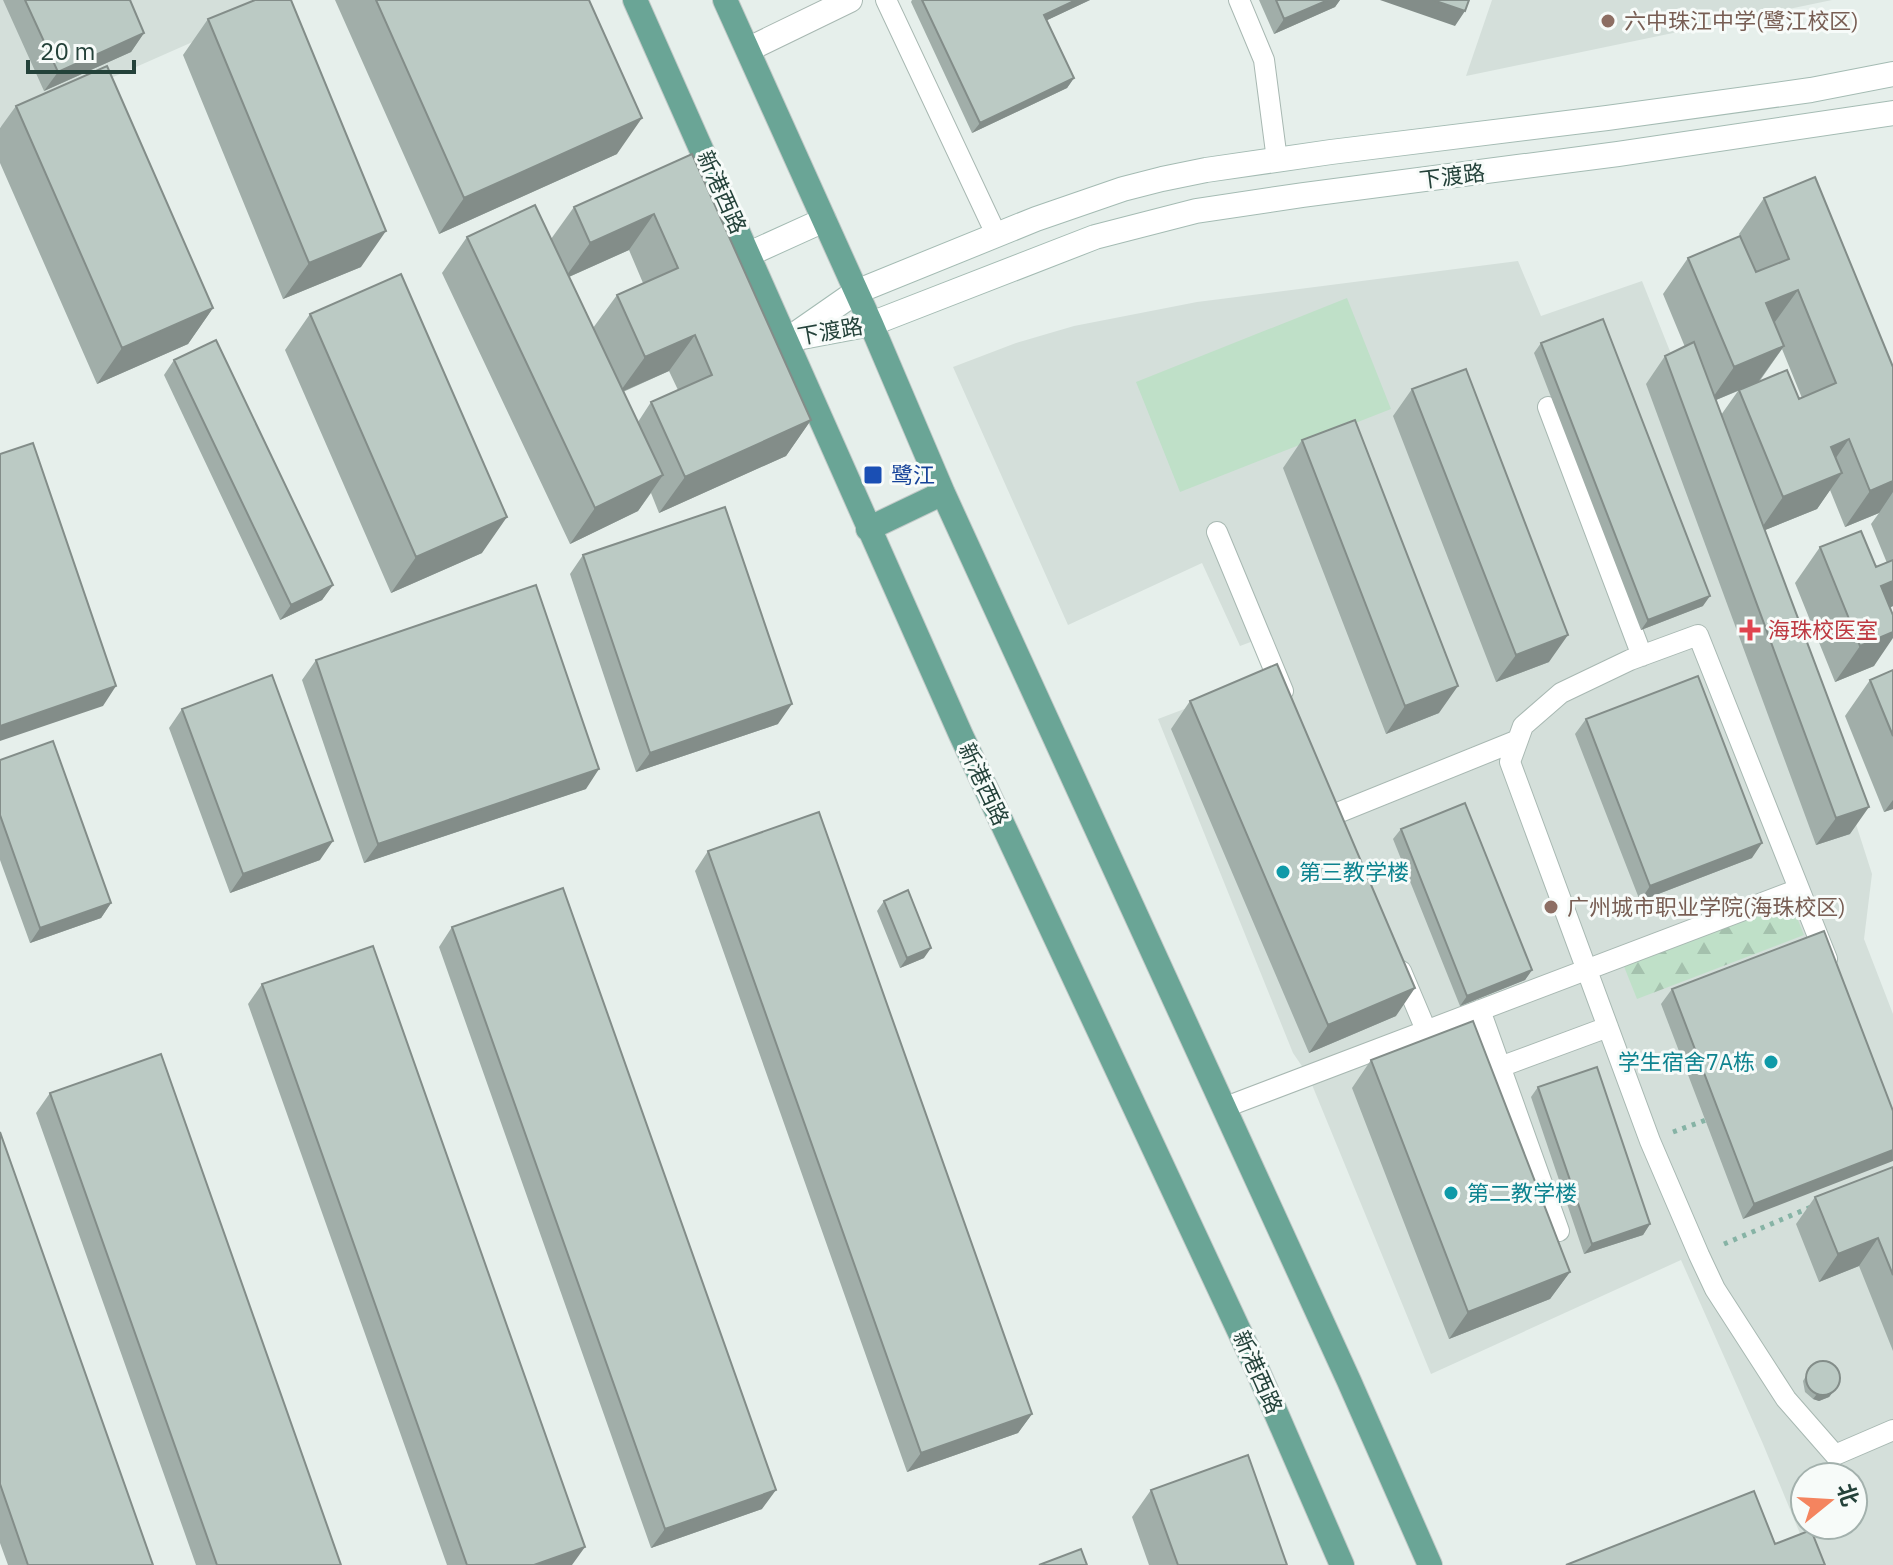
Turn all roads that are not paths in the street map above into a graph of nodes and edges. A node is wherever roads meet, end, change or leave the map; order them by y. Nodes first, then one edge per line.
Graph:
1 (635, 0) edge
2 (725, 0) edge
3 (850, 0) edge
4 (886, 0) edge
5 (1239, 0) edge
6 (749, 49) junction
7 (1893, 74) edge
8 (1893, 113) edge
9 (1277, 160) junction
10 (824, 220) junction
11 (996, 234) junction
12 (749, 254) junction
13 (856, 292) junction
14 (871, 324) junction
15 (787, 340) junction
16 (1548, 407) dead end
17 (943, 493) junction
18 (868, 529) junction
19 (1217, 532) dead end
20 (1642, 656) junction
21 (1294, 716) edge
22 (1518, 740) junction
23 (1335, 815) edge
24 (1799, 889) junction
25 (1395, 958) edge
26 (1588, 969) junction
27 (1834, 976) edge
28 (1480, 1010) junction
29 (1608, 1027) junction
30 (1426, 1030) junction
31 (1500, 1067) junction
32 (1223, 1108) junction
33 (1559, 1231) dead end
34 (1893, 1430) edge
35 (1342, 1565) edge
36 (1430, 1565) edge

1 - 12 main road, 新港西路
2 - 6 main road
3 - 6 main road
4 - 11 lane
5 - 9 lane
6 - 10 main road
7 - 9 main road, 下渡路
8 - 14 main road, 下渡路
9 - 11 main road, 下渡路
10 - 12 main road
10 - 13 main road
11 - 13 main road, 下渡路
12 - 15 main road, 新港西路
13 - 14 main road
13 - 15 main road, 下渡路
14 - 15 main road, 下渡路
14 - 17 main road
15 - 18 main road, 新港西路
16 - 20 lane
17 - 18 main road
17 - 32 main road
18 - 35 main road, 新港西路
19 - 21 lane
20 - 22 lane
20 - 24 lane
22 - 23 lane
22 - 26 lane
24 - 26 lane
24 - 27 lane
25 - 30 lane
26 - 28 lane
26 - 29 lane
28 - 30 lane
28 - 31 lane
29 - 31 lane
29 - 34 lane
30 - 32 lane
31 - 33 lane
32 - 36 main road

